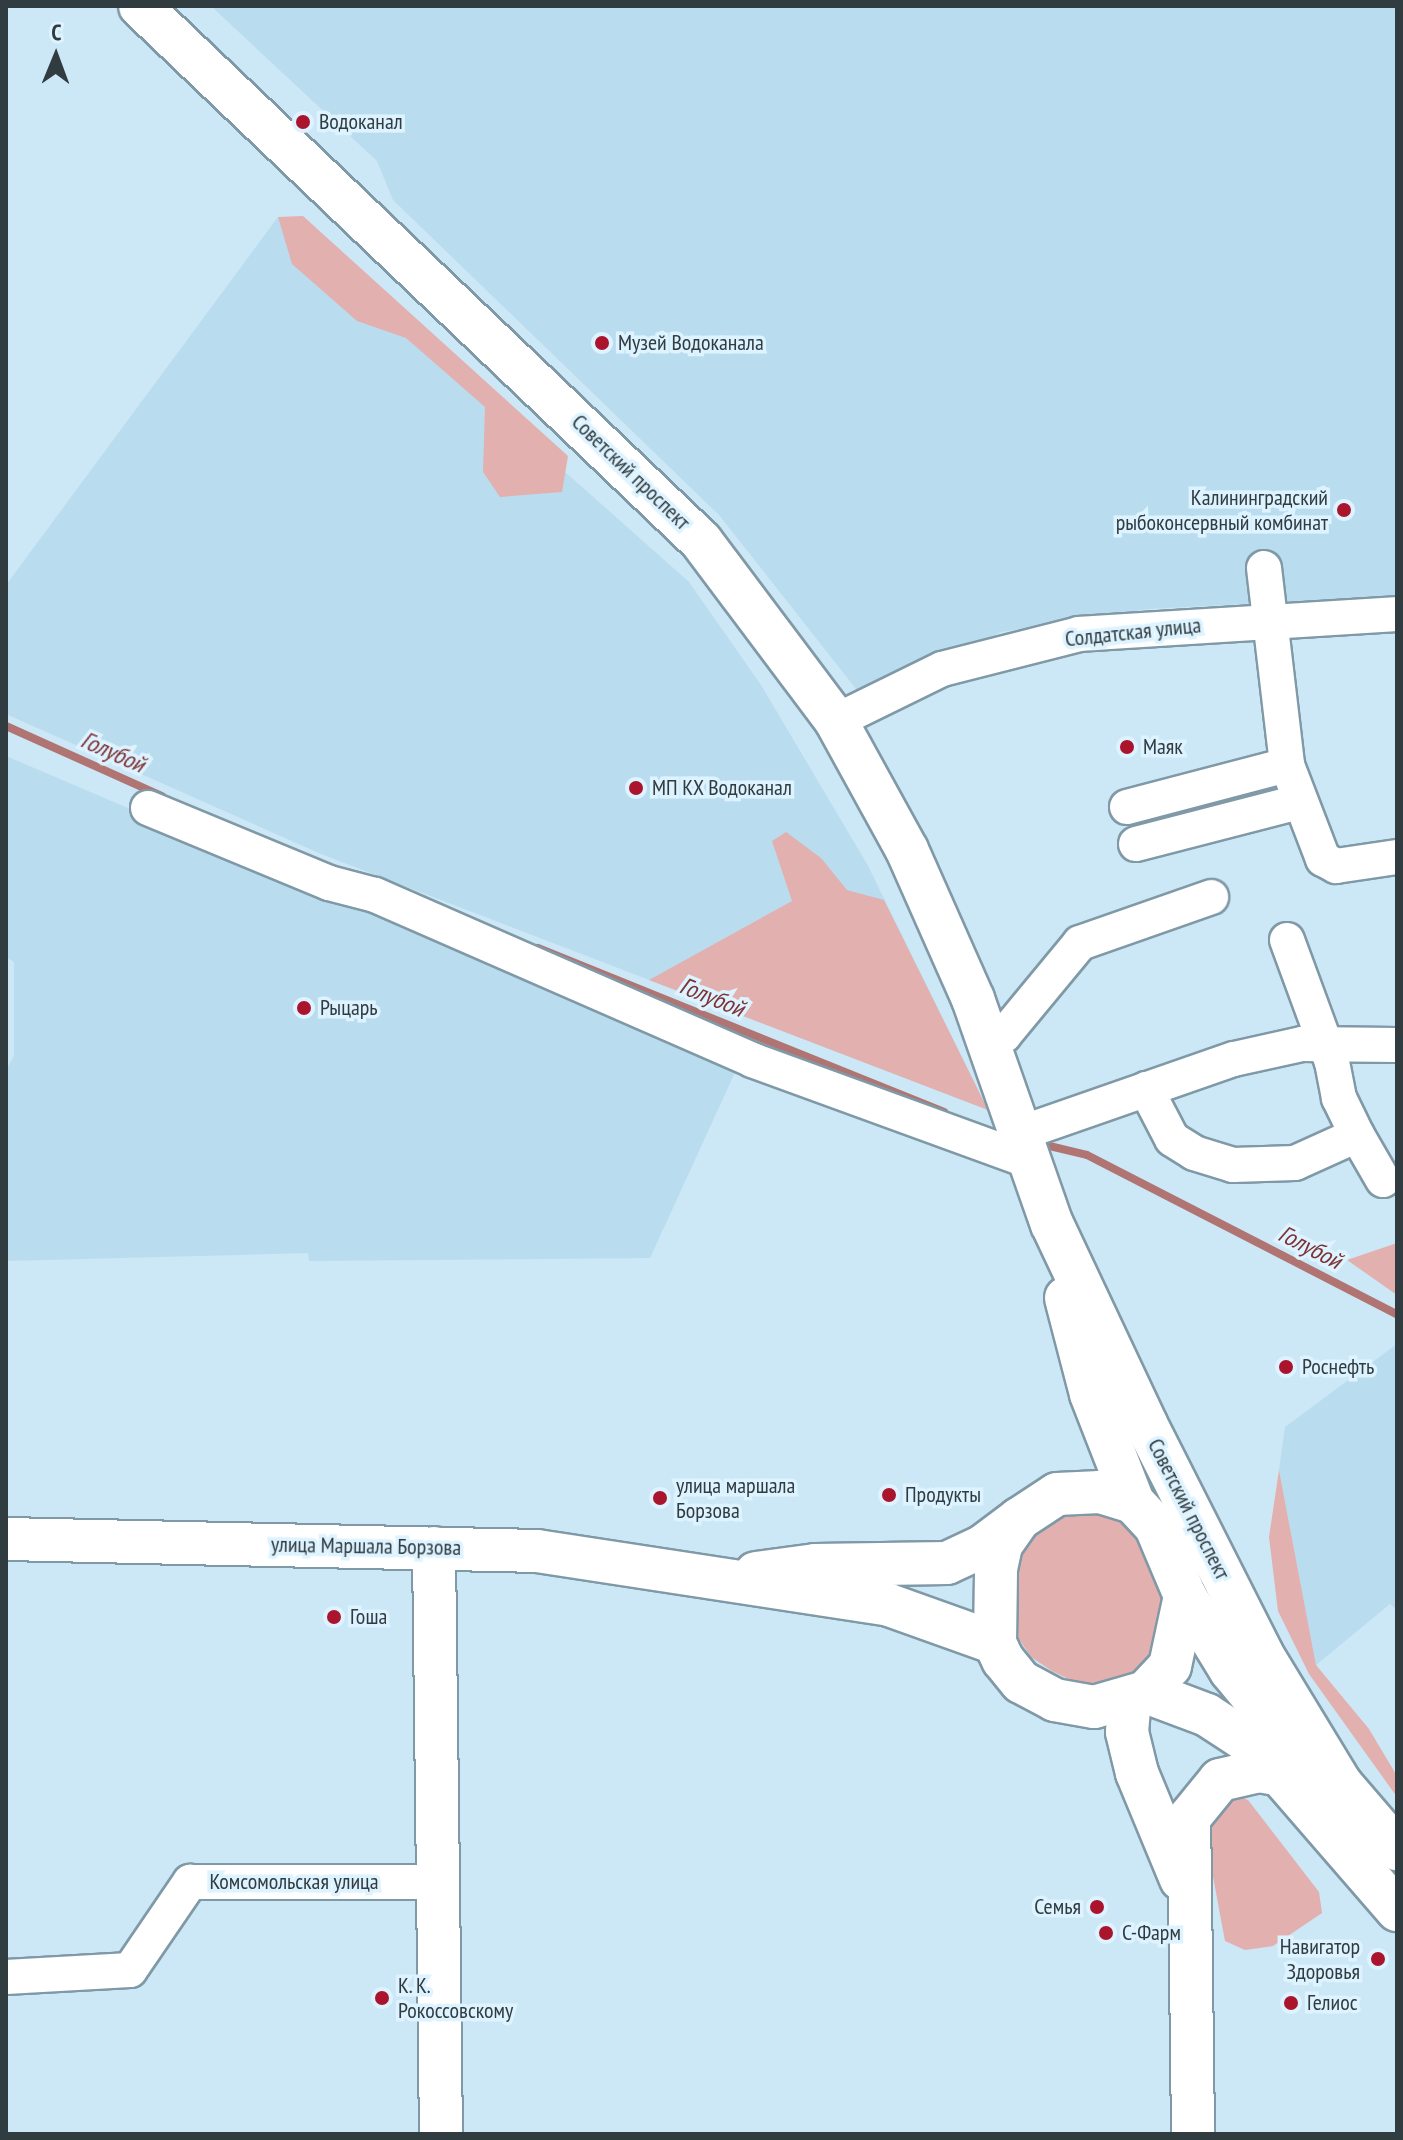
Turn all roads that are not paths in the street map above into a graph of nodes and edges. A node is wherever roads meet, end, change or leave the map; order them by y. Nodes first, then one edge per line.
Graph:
1 (140, 6) edge
2 (1264, 568) dead end
3 (1397, 614) edge
4 (1270, 620) junction
5 (836, 721) junction
6 (1287, 765) junction
7 (1298, 802) junction
8 (1127, 807) dead end
9 (148, 808) dead end
10 (1136, 844) dead end
11 (1397, 857) edge
12 (1211, 897) dead end
13 (1287, 940) dead end
14 (996, 1037) junction
15 (1325, 1044) junction
16 (1397, 1045) edge
17 (1146, 1089) junction
18 (1357, 1135) junction
19 (1024, 1142) junction
20 (1383, 1180) dead end
21 (1052, 1224) junction
22 (1133, 1502) junction
23 (1019, 1519) junction
24 (6, 1539) edge
25 (434, 1548) junction
26 (723, 1577) junction
27 (1185, 1596) junction
28 (995, 1643) junction
29 (1138, 1695) junction
30 (1281, 1775) junction
31 (1341, 1784) junction
32 (1397, 1849) edge
33 (435, 1882) junction
34 (1186, 1891) junction
35 (1397, 1910) edge
36 (6, 1977) edge
37 (441, 2134) edge
38 (1193, 2134) edge

1 - 5 main road, Советский проспект
2 - 4 street
3 - 4 street, Солдатская улица
4 - 5 street, Солдатская улица
4 - 6 street
5 - 14 main road, Советский проспект
6 - 7 street
6 - 8 street
7 - 10 street
7 - 11 street
9 - 19 street
12 - 14 street
13 - 15 street
14 - 19 main road, Советский проспект
15 - 16 street
15 - 17 street
15 - 18 street
17 - 18 street
17 - 19 street
18 - 20 street
19 - 21 main road, Советский проспект
21 - 22 main road, Советский проспект
21 - 31 main road, Советский проспект
22 - 23 main road, улица Маршала Борзова
22 - 27 main road
23 - 26 main road, улица Маршала Борзова
23 - 28 main road, улица Маршала Борзова
24 - 25 main road, улица Маршала Борзова
25 - 26 main road, улица Маршала Борзова
25 - 33 main road
26 - 28 main road, улица Маршала Борзова
27 - 29 main road
27 - 31 main road, Советский проспект
28 - 29 main road
29 - 30 main road
29 - 34 main road
30 - 34 main road
30 - 35 main road
31 - 32 main road, Советский проспект
33 - 36 street, Комсомольская улица
33 - 37 main road
34 - 38 main road

